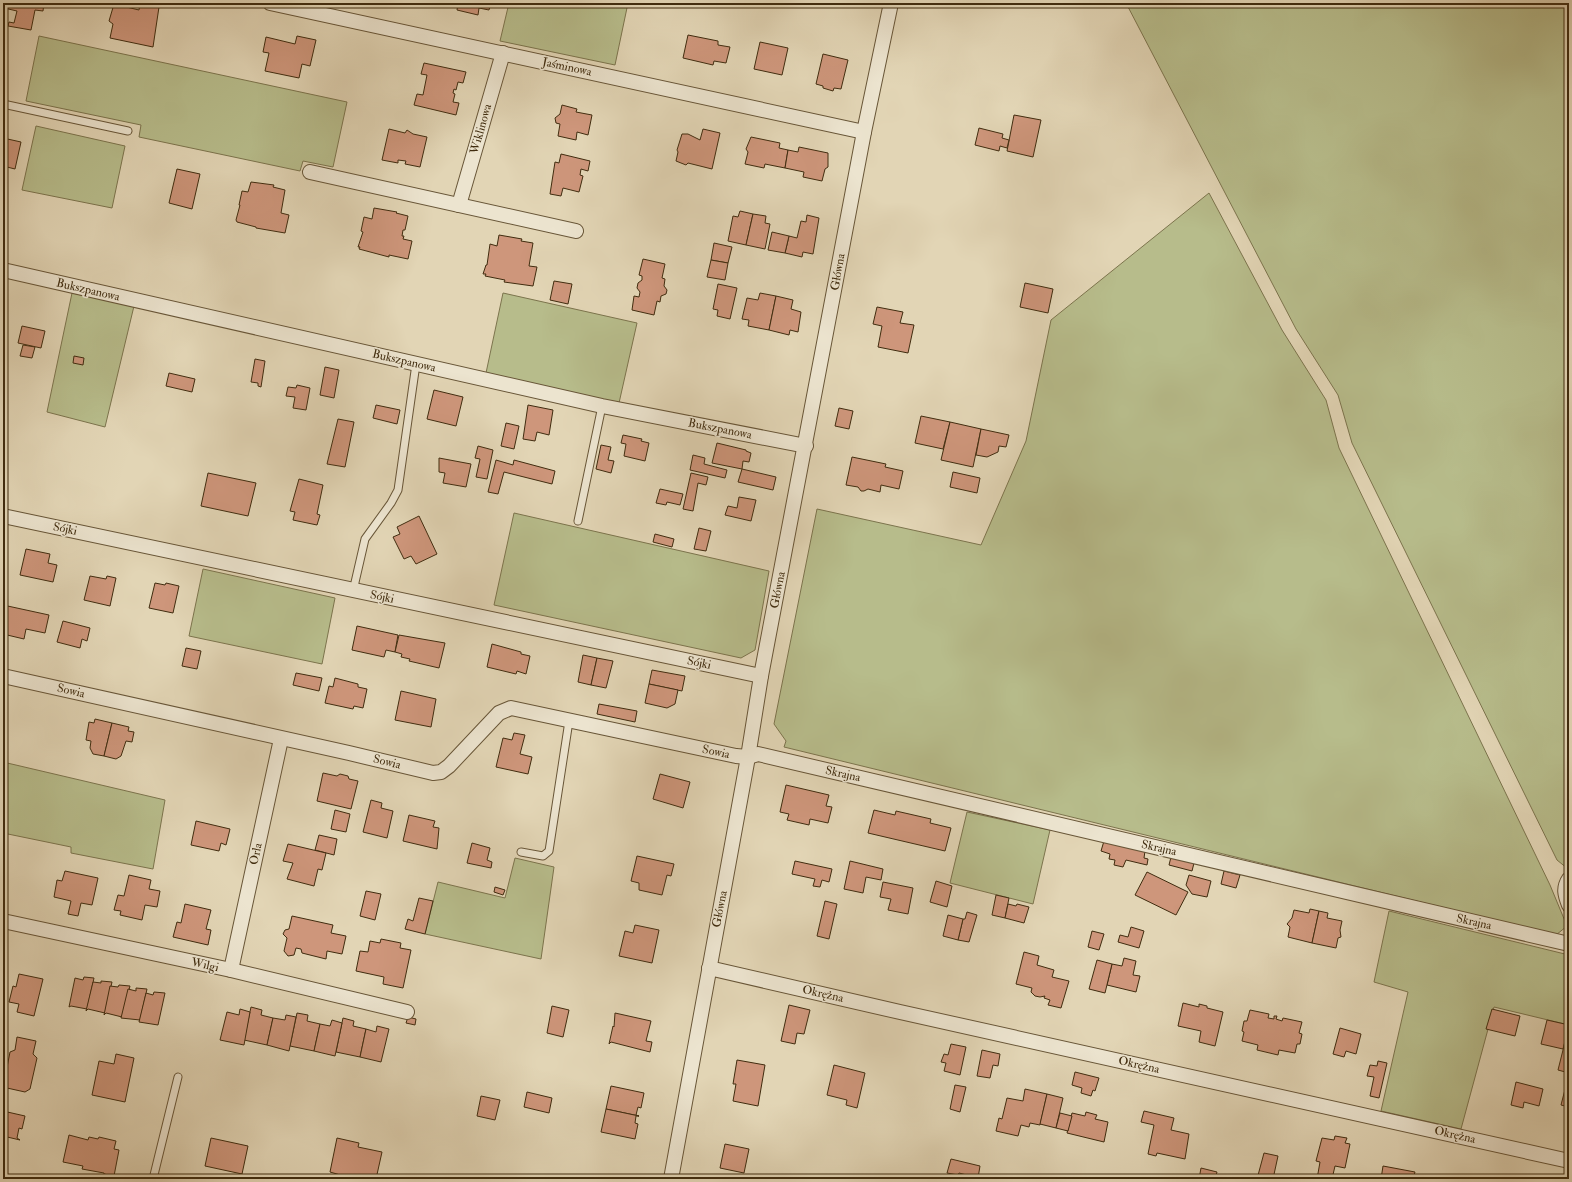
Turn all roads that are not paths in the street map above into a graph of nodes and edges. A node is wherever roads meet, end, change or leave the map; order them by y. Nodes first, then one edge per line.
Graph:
1 (270, 3) edge
2 (892, 3) edge
3 (504, 53) junction
4 (3, 104) edge
5 (128, 131) dead end
6 (864, 132) junction
7 (310, 172) dead end
8 (459, 205) junction
9 (576, 231) dead end
10 (3, 270) edge
11 (416, 364) junction
12 (602, 406) junction
13 (806, 446) junction
14 (3, 516) edge
15 (578, 521) dead end
16 (353, 591) junction
17 (3, 676) edge
18 (761, 676) junction
19 (569, 721) junction
20 (281, 738) junction
21 (748, 757) junction
22 (521, 852) dead end
23 (1567, 882) edge
24 (1569, 905) edge
25 (3, 921) edge
26 (1569, 944) edge
27 (709, 968) junction
28 (231, 970) junction
29 (407, 1012) dead end
30 (178, 1077) dead end
31 (1569, 1161) edge
32 (153, 1179) edge
33 (671, 1179) edge

1 - 3 street, Jaśminowa
2 - 6 street, Główna
3 - 6 street, Jaśminowa
3 - 8 street, Wiklinowa
4 - 5 lane
6 - 13 street, Główna
7 - 8 street
8 - 9 street
10 - 11 street, Bukszpanowa
11 - 12 street, Bukszpanowa
11 - 16 lane
12 - 13 street, Bukszpanowa
12 - 15 lane
13 - 18 street, Główna
14 - 16 street, Sójki
16 - 18 street, Sójki
17 - 20 street, Sowia
18 - 21 street, Główna
19 - 20 street, Sowia
19 - 21 street, Sowia
19 - 22 lane
20 - 28 street, Orla
21 - 26 street, Skrajna
21 - 27 street, Główna
23 - 24 street
25 - 28 street, Wilgi
27 - 31 street, Okrężna
27 - 33 street, Główna
28 - 29 street, Wilgi
30 - 32 lane

